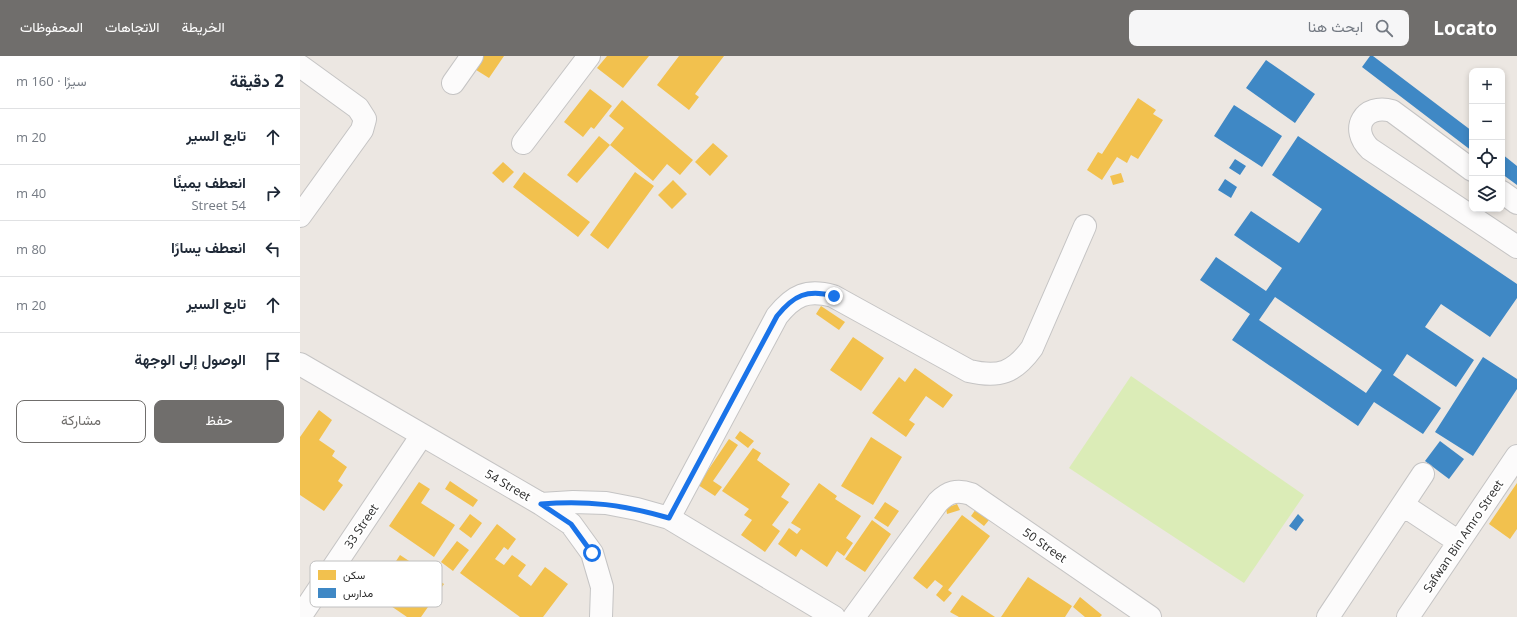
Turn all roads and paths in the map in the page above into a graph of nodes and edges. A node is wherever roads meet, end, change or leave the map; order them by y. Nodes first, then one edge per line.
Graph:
1 (472, 56) edge
2 (585, 58) edge
3 (300, 66) edge
4 (453, 83) dead end
5 (523, 143) dead end
6 (1469, 168) edge
7 (1505, 194) edge
8 (1517, 203) edge
9 (300, 216) edge
10 (1085, 226) dead end
11 (1517, 247) edge
12 (300, 364) edge
13 (422, 435) junction
14 (1517, 456) edge
15 (1423, 474) dead end
16 (541, 504) junction
17 (1403, 505) junction
18 (669, 518) junction
19 (1459, 542) junction
20 (338, 561) edge
21 (310, 602) edge
22 (1138, 614) edge
23 (300, 617) edge
24 (601, 617) edge
25 (834, 617) edge
26 (854, 617) edge
27 (1328, 617) edge
28 (1408, 617) edge

1 - 4 street
2 - 5 street
3 - 9 street
6 - 11 street
7 - 8 street
10 - 18 street
12 - 13 street, 54 Street
13 - 16 street, 54 Street
13 - 20 street, 33 Street
14 - 19 street, Safwan Bin Amro Street
15 - 17 street
16 - 18 street, 54 Street
16 - 24 street
17 - 19 street
17 - 27 street
18 - 25 street, 54 Street
19 - 28 street, Safwan Bin Amro Street
21 - 23 street, 33 Street
22 - 26 street, 50 Street

